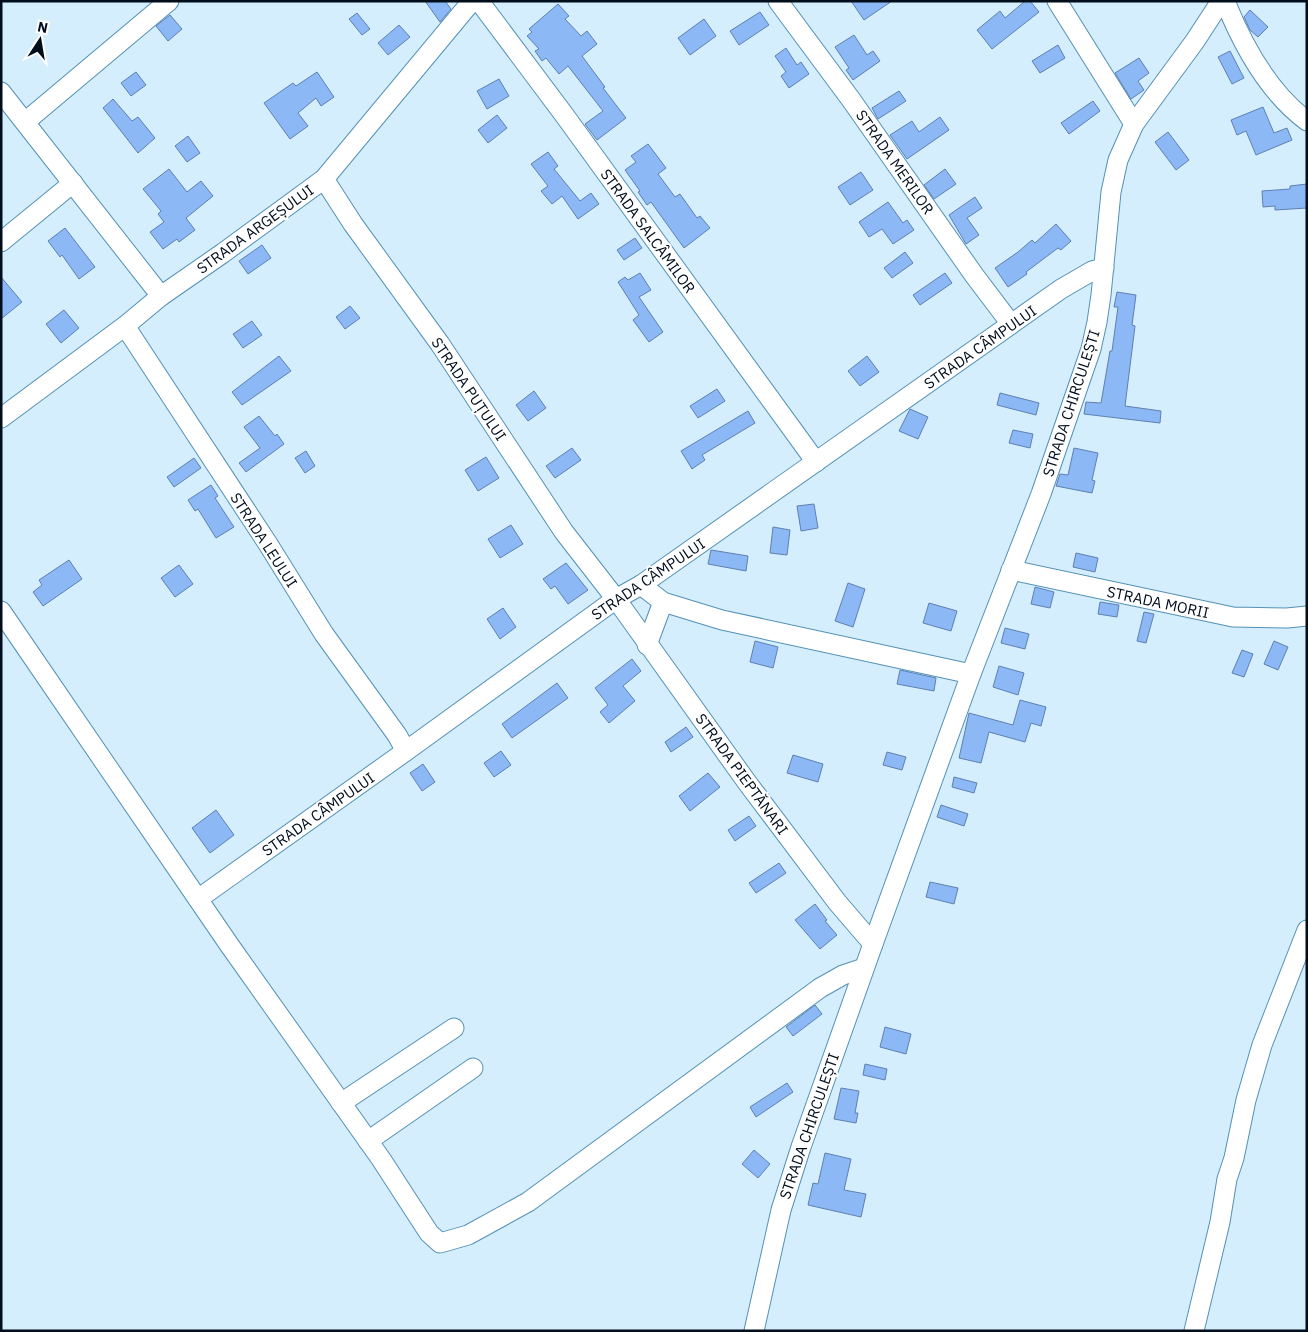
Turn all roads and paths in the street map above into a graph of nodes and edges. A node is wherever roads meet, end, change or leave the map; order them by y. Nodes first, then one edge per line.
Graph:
1 (168, 1) edge
2 (472, 1) edge
3 (479, 1) edge
4 (778, 1) edge
5 (1057, 1) edge
6 (1221, 1) edge
7 (1225, 1) edge
8 (1, 92) edge
9 (25, 122) junction
10 (1307, 122) edge
11 (1134, 124) junction
12 (324, 179) junction
13 (73, 183) junction
14 (1, 242) edge
15 (1104, 268) junction
16 (161, 296) junction
17 (1011, 324) junction
18 (125, 326) junction
19 (1, 418) edge
20 (816, 462) junction
21 (1011, 570) junction
22 (641, 585) junction
23 (616, 599) junction
24 (663, 602) junction
25 (1, 611) edge
26 (1307, 616) edge
27 (647, 644) junction
28 (972, 674) junction
29 (406, 751) junction
30 (198, 899) junction
31 (1307, 930) edge
32 (872, 944) junction
33 (864, 968) junction
34 (454, 1028) dead end
35 (473, 1068) dead end
36 (341, 1103) junction
37 (368, 1141) junction
38 (754, 1331) edge
39 (1194, 1331) edge

1 - 9 street
2 - 12 street, STRADA ARGEȘULUI
3 - 20 street, STRADA SALCÂMILOR
4 - 17 street, STRADA MERILOR
5 - 11 street
6 - 11 street, STRADA CHIRCULEȘTI
7 - 10 street
8 - 9 street
9 - 13 street
11 - 15 street, STRADA CHIRCULEȘTI
12 - 16 street, STRADA ARGEȘULUI
12 - 23 street, STRADA PUȚULUI
13 - 14 street
13 - 16 street
15 - 17 street, STRADA CÂMPULUI
15 - 21 street, STRADA CHIRCULEȘTI
16 - 18 street, STRADA ARGEȘULUI
17 - 20 street, STRADA CÂMPULUI
18 - 19 street, STRADA ARGEȘULUI
18 - 29 street, STRADA LEULUI
20 - 22 street, STRADA CÂMPULUI
21 - 26 street, STRADA MORII
21 - 28 street, STRADA CHIRCULEȘTI
22 - 23 street, STRADA CÂMPULUI
22 - 24 street
23 - 27 street, STRADA PIEPTĂNARI
23 - 29 street, STRADA CÂMPULUI
24 - 27 street
24 - 28 street
25 - 30 street
27 - 32 street, STRADA PIEPTĂNARI
28 - 32 street, STRADA CHIRCULEȘTI
29 - 30 street, STRADA CÂMPULUI
30 - 36 street
31 - 39 street
32 - 33 street, STRADA CHIRCULEȘTI
33 - 37 street
33 - 38 street, STRADA CHIRCULEȘTI
34 - 36 street
35 - 37 street
36 - 37 street

